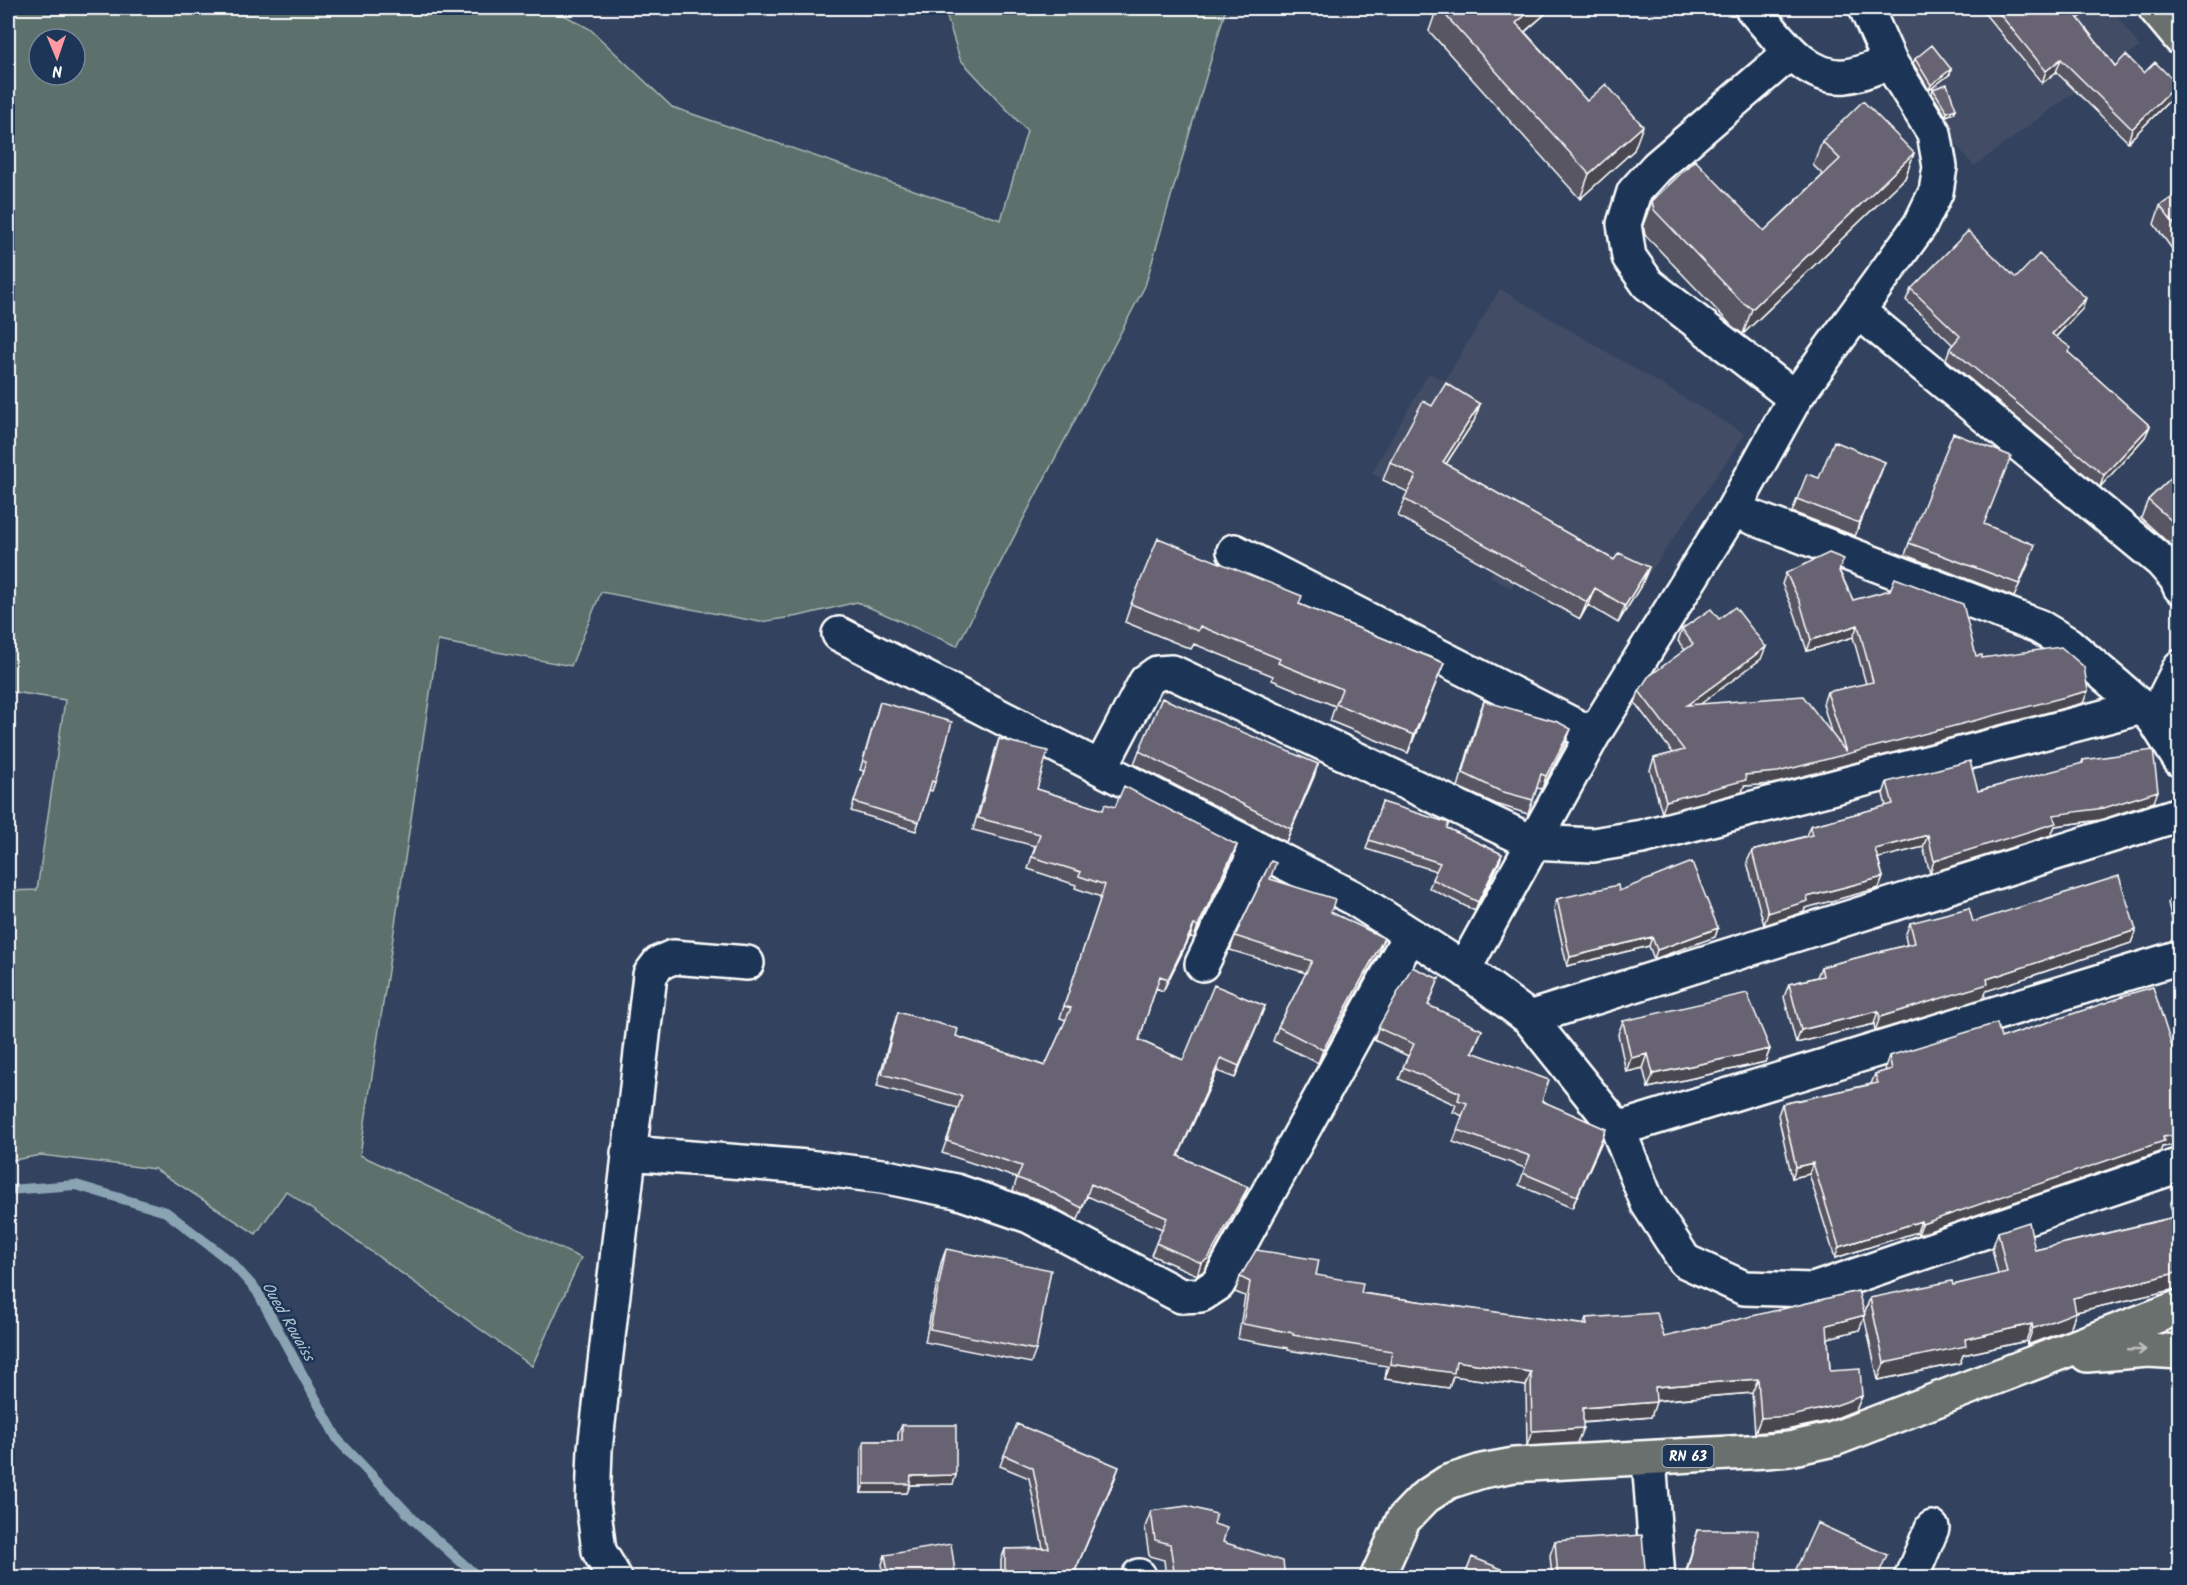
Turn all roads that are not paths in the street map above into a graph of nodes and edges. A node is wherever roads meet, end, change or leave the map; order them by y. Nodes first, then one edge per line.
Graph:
1 (1752, 8) edge
2 (1866, 8) edge
3 (2155, 8) edge
4 (2180, 38) edge
5 (1791, 52) junction
6 (1890, 62) junction
7 (1858, 311) junction
8 (1795, 398) junction
9 (1733, 510) junction
10 (1234, 551) dead end
11 (2180, 586) edge
12 (839, 634) dead end
13 (2180, 667) edge
14 (2148, 713) junction
15 (1593, 735) junction
16 (2180, 760) edge
17 (1101, 767) junction
18 (2180, 814) edge
19 (1532, 843) junction
20 (1258, 848) junction
21 (1410, 935) junction
22 (2180, 957) edge
23 (747, 963) dead end
24 (1202, 964) dead end
25 (1464, 969) junction
26 (1529, 1018) junction
27 (1618, 1129) junction
28 (628, 1153) junction
29 (2180, 1165) edge
30 (2180, 1307) edge
31 (2180, 1352) edge
32 (2037, 1361) junction
33 (1649, 1459) junction
34 (1932, 1528) dead end
35 (615, 1578) edge
36 (1377, 1578) edge
37 (1658, 1578) edge
38 (1911, 1578) edge

1 - 5 street
2 - 6 street
3 - 4 main road
5 - 6 street
5 - 8 street
6 - 7 street
7 - 8 street
7 - 11 street
8 - 9 street
9 - 14 street
9 - 15 street
10 - 15 street
12 - 17 street
13 - 14 street
14 - 16 street
14 - 19 street
15 - 19 street
17 - 19 street
17 - 20 street
18 - 26 street
19 - 25 street
20 - 21 street
20 - 24 street
21 - 25 street
21 - 28 street
22 - 27 street
23 - 28 street
25 - 26 street
26 - 27 street
27 - 29 street
28 - 35 street
30 - 32 main road, RN 63
32 -> 31 main road, RN 63
32 - 33 main road, RN 63
33 - 36 main road, RN 63
33 - 37 street
34 - 38 street

